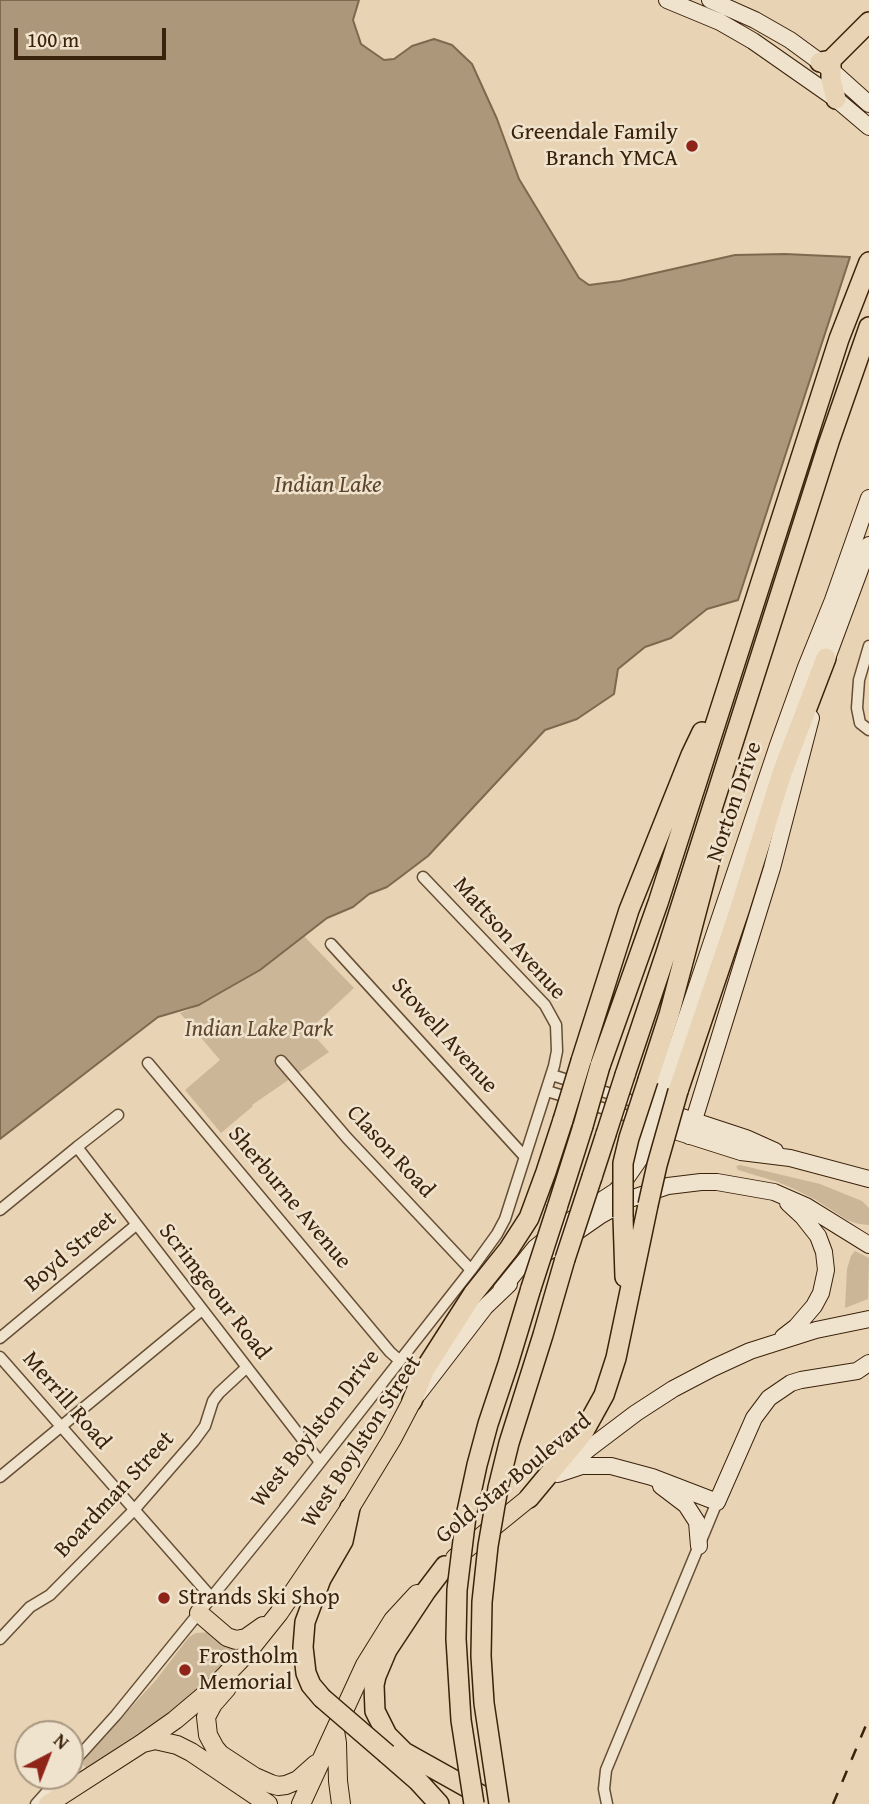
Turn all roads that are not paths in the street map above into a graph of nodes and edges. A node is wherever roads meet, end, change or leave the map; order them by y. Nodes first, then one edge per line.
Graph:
1 (667, 0) edge
2 (710, 0) edge
3 (869, 22) edge
4 (827, 64) junction
5 (836, 99) junction
6 (869, 104) edge
7 (869, 127) edge
8 (869, 262) edge
9 (869, 327) edge
10 (869, 498) edge
11 (869, 545) edge
12 (869, 646) edge
13 (826, 657) junction
14 (734, 664) junction
15 (758, 666) junction
16 (869, 730) edge
17 (423, 877) dead end
18 (331, 944) dead end
19 (281, 1061) dead end
20 (148, 1063) dead end
21 (552, 1075) junction
22 (547, 1091) junction
23 (118, 1115) dead end
24 (653, 1116) junction
25 (691, 1128) junction
26 (76, 1147) junction
27 (525, 1157) junction
28 (869, 1178) edge
29 (774, 1192) junction
30 (0, 1210) edge
31 (136, 1224) junction
32 (869, 1245) edge
33 (471, 1270) junction
34 (501, 1290) junction
35 (202, 1310) junction
36 (863, 1320) edge
37 (0, 1338) edge
38 (769, 1345) junction
39 (0, 1357) edge
40 (616, 1358) junction
41 (399, 1360) junction
42 (869, 1363) edge
43 (246, 1368) junction
44 (412, 1401) junction
45 (60, 1426) junction
46 (320, 1462) junction
47 (558, 1474) junction
48 (648, 1476) junction
49 (0, 1477) edge
50 (529, 1498) junction
51 (717, 1502) junction
52 (349, 1508) junction
53 (134, 1510) junction
54 (699, 1546) junction
55 (445, 1566) junction
56 (212, 1598) junction
57 (199, 1613) junction
58 (279, 1613) junction
59 (0, 1639) edge
60 (247, 1653) junction
61 (335, 1729) junction
62 (141, 1744) junction
63 (84, 1750) edge
64 (324, 1753) junction
65 (48, 1790) edge
66 (36, 1804) edge
67 (48, 1804) edge
68 (268, 1804) edge
69 (301, 1804) edge
70 (341, 1804) edge
71 (439, 1804) edge
72 (474, 1804) edge
73 (498, 1804) edge
74 (607, 1804) edge

1 - 5 main road
2 - 4 main road
3 - 4 highway
4 - 5 highway
4 - 6 main road
5 - 7 main road
8 - 14 highway
9 - 15 highway
10 - 24 main road, Norton Drive
11 - 13 main road, Norton Drive
12 - 16 street
13 - 25 main road, Norton Drive
13 - 40 highway, bridge
14 - 44 highway, bridge
14 - 72 highway, bridge
15 - 40 highway, bridge
15 - 73 highway, bridge
17 - 21 street, Mattson Avenue
18 - 27 street, Stowell Avenue
19 - 33 street, Clason Road
20 - 41 street, Sherburne Avenue
21 - 22 street, West Boylston Drive
21 - 24 street
22 - 24 street
22 - 27 street, West Boylston Drive
23 - 26 street
24 - 25 main road
24 - 34 main road, Norton Drive
25 - 28 main road
26 - 30 street
26 - 31 street, Scrimgeour Road
27 - 33 street, West Boylston Drive
29 - 32 main road, West Boylston Street
29 - 34 main road, West Boylston Street
29 - 38 main road
31 - 35 street, Scrimgeour Road
31 - 37 street, Boyd Street
33 - 41 street, West Boylston Drive
34 - 44 main road, West Boylston Street
35 - 43 street, Scrimgeour Road
35 - 45 street
36 - 38 main road, Gold Star Boulevard
38 - 47 main road, Gold Star Boulevard
39 - 45 street, Merrill Road
40 - 50 highway
41 - 46 street, West Boylston Drive
42 - 51 main road
43 - 46 street, Scrimgeour Road
43 - 53 street, Boardman Street
44 - 52 main road, West Boylston Street
45 - 49 street
45 - 53 street, Merrill Road
46 - 56 street, West Boylston Drive
47 - 48 main road
47 - 50 main road, Gold Star Boulevard
48 - 51 main road
48 - 54 main road
50 - 55 main road, Gold Star Boulevard
51 - 54 street
52 - 58 main road, West Boylston Street
52 - 71 highway, bridge
53 - 56 street, Merrill Road
53 - 59 street, Boardman Street
54 - 74 street
55 - 61 main road, Gold Star Boulevard
55 - 73 highway
56 - 57 street, West Boylston Drive
57 - 58 main road
57 - 63 street, West Boylston Drive
58 - 60 main road, West Boylston Street
60 - 62 main road, West Boylston Street
60 - 64 main road
61 - 64 main road, Gold Star Boulevard
61 - 70 main road
62 - 67 main road, West Boylston Street
62 - 68 main road
64 - 69 main road, Gold Star Boulevard
65 - 66 street

